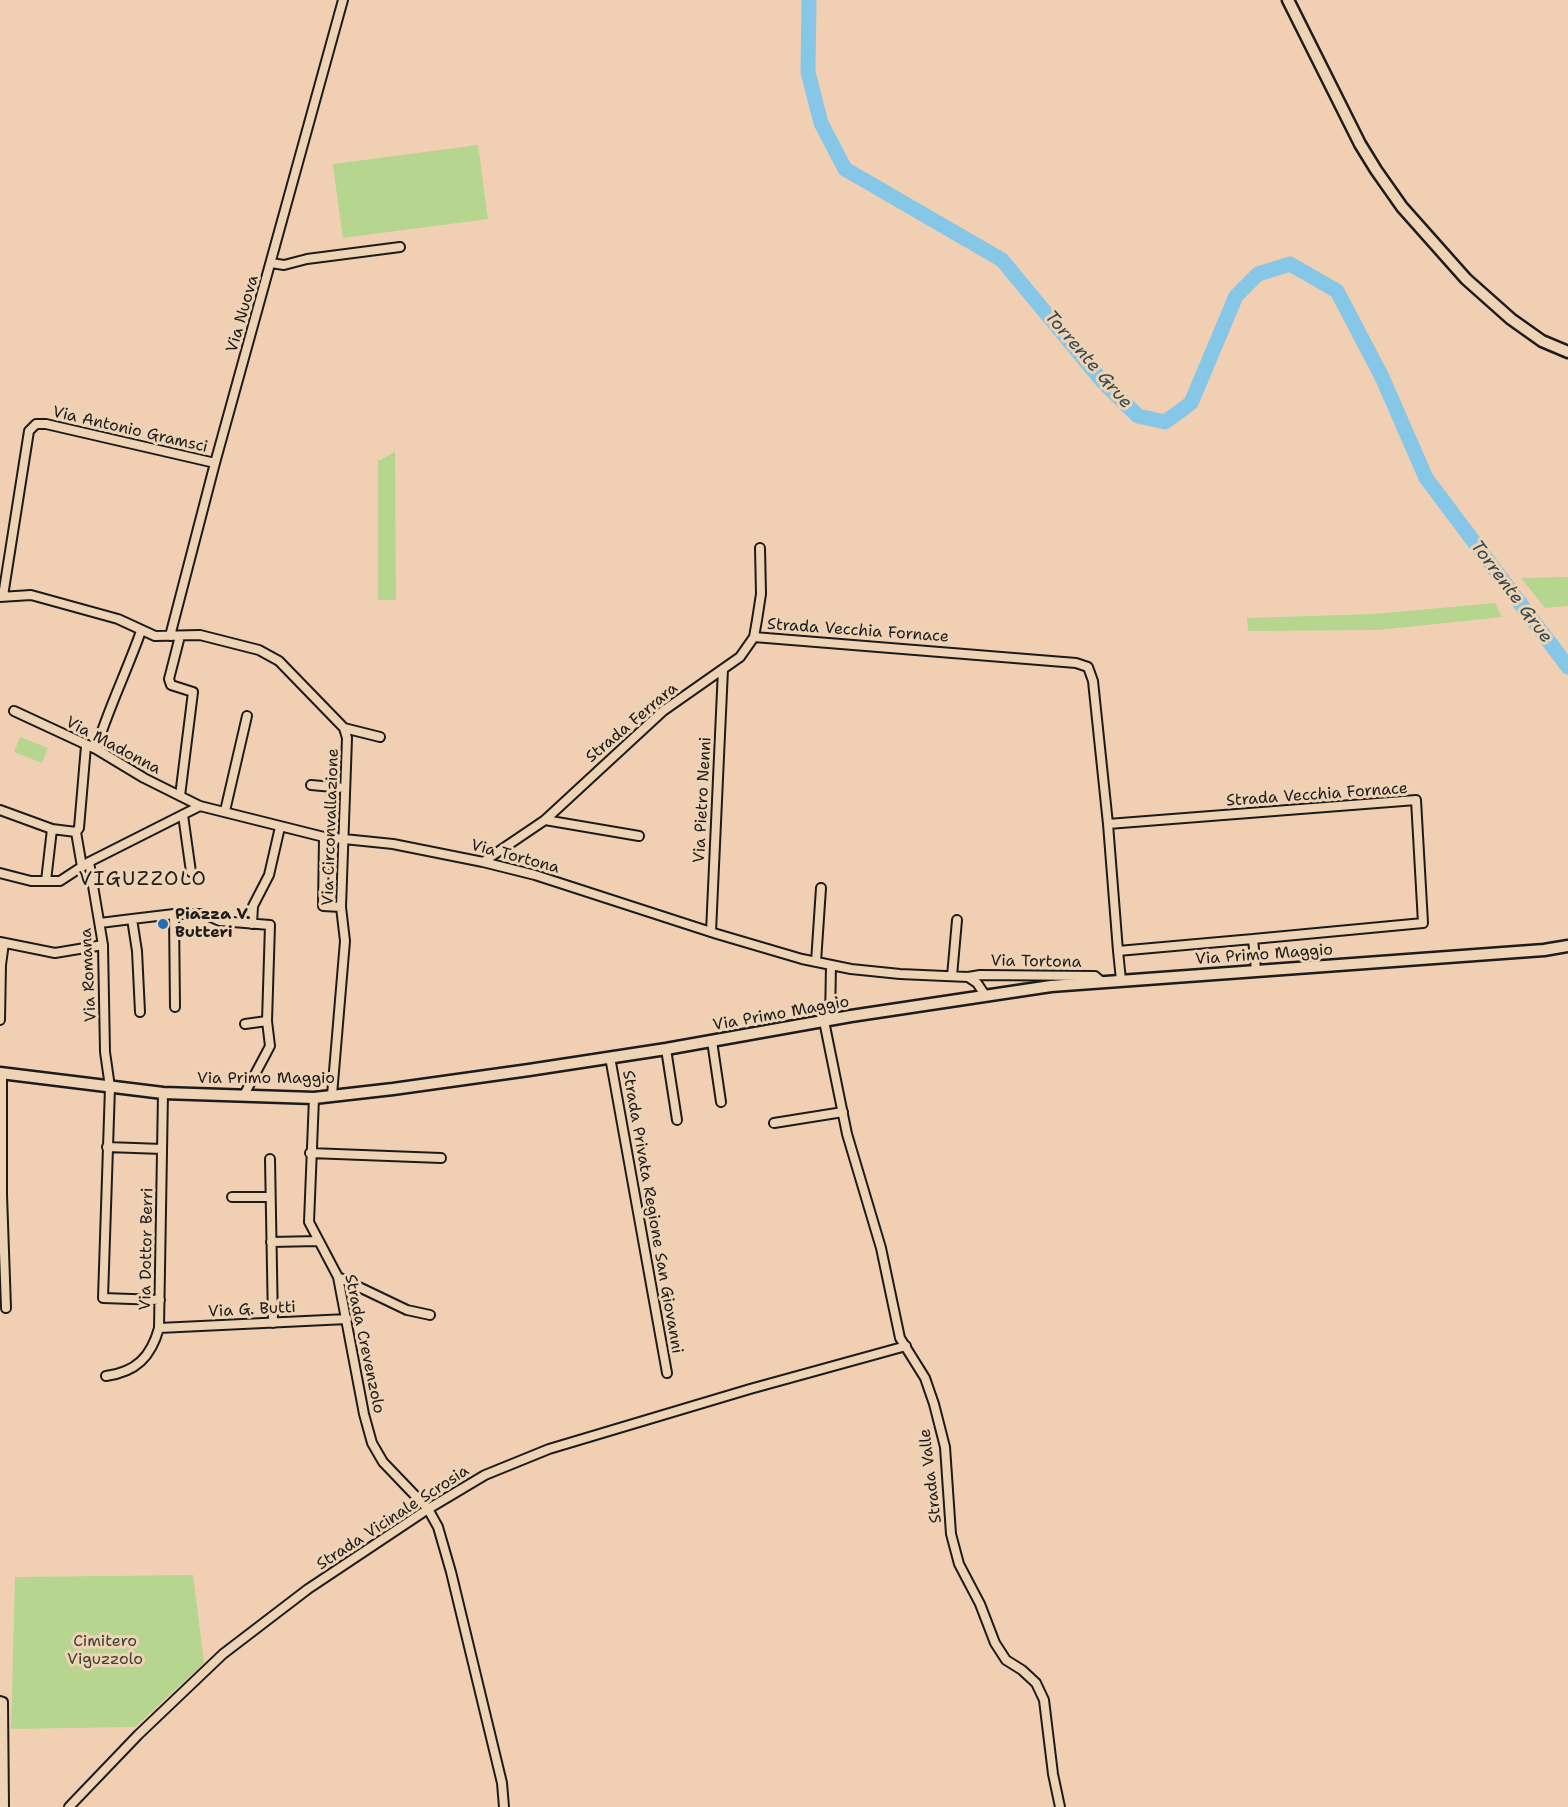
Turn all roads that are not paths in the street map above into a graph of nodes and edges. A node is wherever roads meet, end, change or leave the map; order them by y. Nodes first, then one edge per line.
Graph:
1 (343, 0) edge
2 (1288, 0) edge
3 (400, 247) dead end
4 (271, 263) junction
5 (1568, 352) edge
6 (215, 463) junction
7 (760, 548) dead end
8 (2, 596) edge
9 (141, 631) junction
10 (170, 636) junction
11 (180, 636) junction
12 (754, 637) junction
13 (723, 669) junction
14 (14, 711) dead end
15 (247, 716) dead end
16 (344, 728) junction
17 (380, 737) dead end
18 (86, 746) junction
19 (96, 750) junction
20 (311, 785) dead end
21 (344, 788) junction
22 (180, 796) junction
23 (200, 806) junction
24 (0, 810) edge
25 (225, 811) junction
26 (183, 814) junction
27 (544, 820) junction
28 (1108, 824) junction
29 (280, 827) junction
30 (52, 829) junction
31 (76, 832) junction
32 (639, 836) dead end
33 (324, 837) junction
34 (343, 838) junction
35 (483, 862) junction
36 (86, 864) junction
37 (191, 872) dead end
38 (0, 873) edge
39 (46, 881) junction
40 (821, 888) dead end
41 (341, 907) junction
42 (174, 914) junction
43 (957, 920) dead end
44 (100, 923) junction
45 (133, 923) junction
46 (252, 924) junction
47 (711, 932) junction
48 (1253, 939) junction
49 (2, 943) edge
50 (103, 945) junction
51 (1568, 946) edge
52 (1118, 951) junction
53 (816, 962) junction
54 (831, 965) junction
55 (1256, 970) junction
56 (952, 976) junction
57 (968, 977) junction
58 (1121, 980) junction
59 (1102, 982) junction
60 (985, 995) junction
61 (175, 1007) dead end
62 (140, 1012) dead end
63 (0, 1020) edge
64 (827, 1021) junction
65 (267, 1022) junction
66 (245, 1024) dead end
67 (712, 1041) junction
68 (666, 1049) junction
69 (610, 1057) junction
70 (1, 1073) edge
71 (110, 1087) junction
72 (163, 1093) junction
73 (244, 1095) junction
74 (332, 1095) junction
75 (314, 1098) junction
76 (721, 1101) dead end
77 (843, 1112) junction
78 (677, 1120) dead end
79 (774, 1123) dead end
80 (107, 1148) junction
81 (162, 1149) junction
82 (310, 1153) junction
83 (441, 1158) dead end
84 (270, 1159) dead end
85 (232, 1197) dead end
86 (270, 1197) junction
87 (318, 1241) junction
88 (271, 1242) junction
89 (339, 1277) junction
90 (160, 1300) junction
91 (6, 1308) dead end
92 (430, 1316) dead end
93 (347, 1319) junction
94 (273, 1323) junction
95 (159, 1328) junction
96 (906, 1346) junction
97 (667, 1373) dead end
98 (106, 1376) dead end
99 (428, 1509) junction
100 (0, 1701) edge
101 (4, 1807) edge
102 (69, 1807) edge
103 (504, 1807) edge
104 (1060, 1807) edge

1 - 4 street, Via Nuova
2 - 5 main road
3 - 4 street
4 - 6 street, Via Nuova
6 - 8 street, Via Antonio Gramsci
6 - 10 street, Via Nuova
7 - 12 street, Strada Ferrara
8 - 9 street, Via Circonvallazione
9 - 10 street, Via Circonvallazione
9 - 19 street
10 - 11 street, Via Circonvallazione
11 - 16 street, Via Circonvallazione
11 - 22 street
12 - 13 street, Strada Ferrara
12 - 28 street, Strada Vecchia Fornace
13 - 27 street, Strada Ferrara
13 - 47 street, Via Pietro Nenni
14 - 18 street, Via Madonna
15 - 25 street
16 - 17 street
16 - 21 street, Via Circonvallazione
18 - 19 street, Via Madonna
18 - 31 street, Via Romana
19 - 22 street, Via Madonna
20 - 21 street
21 - 34 street, Via Circonvallazione
22 - 23 street, Via Madonna
23 - 25 street, Via Tortona
23 - 26 street
24 - 30 street
25 - 29 street, Via Tortona
26 - 36 street
26 - 37 street
27 - 32 street
27 - 35 street, Strada Ferrara
28 - 48 street, Strada Vecchia Fornace
28 - 52 street, Strada Vecchia Fornace
29 - 33 street, Via Tortona
29 - 46 street
30 - 31 street
30 - 39 street
31 - 36 street, Via Romana
33 - 34 street, Via Tortona
33 - 41 street
34 - 35 street, Via Tortona
34 - 41 street, Via Circonvallazione
35 - 47 street, Via Tortona
36 - 39 street
36 - 44 street, Via Romana
38 - 39 street
40 - 53 street
41 - 74 street, Via Circonvallazione
42 - 45 street
42 - 46 street
42 - 61 street
43 - 56 street
44 - 45 street
44 - 50 street, Via Romana
45 - 62 street
46 - 65 street
47 - 53 street, Via Tortona
48 - 52 street, Strada Vecchia Fornace
48 - 55 street
49 - 50 street
49 - 63 street
50 - 71 street, Via Romana
51 - 55 main road, Via Primo Maggio
52 - 58 street
53 - 54 street, Via Tortona
54 - 56 street, Via Tortona
54 - 64 street, Strada Valle
55 - 58 main road, Via Primo Maggio
56 - 57 street, Via Tortona
57 - 59 street, Via Tortona
57 - 60 street, Via Tortona
58 - 59 main road, Via Primo Maggio
59 - 60 main road, Via Primo Maggio
60 - 64 main road, Via Primo Maggio
64 - 67 main road, Via Primo Maggio
64 - 77 street, Strada Valle
65 - 66 street
65 - 73 street
67 - 68 main road, Via Primo Maggio
67 - 76 street
68 - 69 main road, Via Primo Maggio
68 - 78 street
69 - 74 main road, Via Primo Maggio
69 - 97 street, Strada Privata Regione San Giovanni
70 - 71 main road, Via Primo Maggio
70 - 91 street
71 - 72 main road, Via Primo Maggio
71 - 80 street, Via Romana
72 - 73 main road, Via Primo Maggio
72 - 81 street, Via Dottor Berri
73 - 75 main road, Via Primo Maggio
74 - 75 main road, Via Primo Maggio
75 - 82 street, Strada Crevenzolo
77 - 79 street
77 - 96 street, Strada Valle
80 - 81 street
80 - 90 street, Via Romana
81 - 90 street, Via Dottor Berri
82 - 83 street
82 - 87 street, Strada Crevenzolo
84 - 86 street
85 - 86 street
86 - 88 street
87 - 88 street
87 - 89 street, Strada Crevenzolo
88 - 94 street
89 - 92 street
89 - 93 street, Strada Crevenzolo
90 - 95 street, Via Dottor Berri
93 - 94 street, Via G. Butti
93 - 99 street, Strada Crevenzolo
94 - 95 street, Via G. Butti
95 - 98 street, Via Dottor Berri
96 - 99 street, Strada Vicinale Scrosia
96 - 104 street, Strada Valle
99 - 102 street, Strada Vicinale Scrosia
99 - 103 street, Strada Crevenzolo
100 - 101 street

